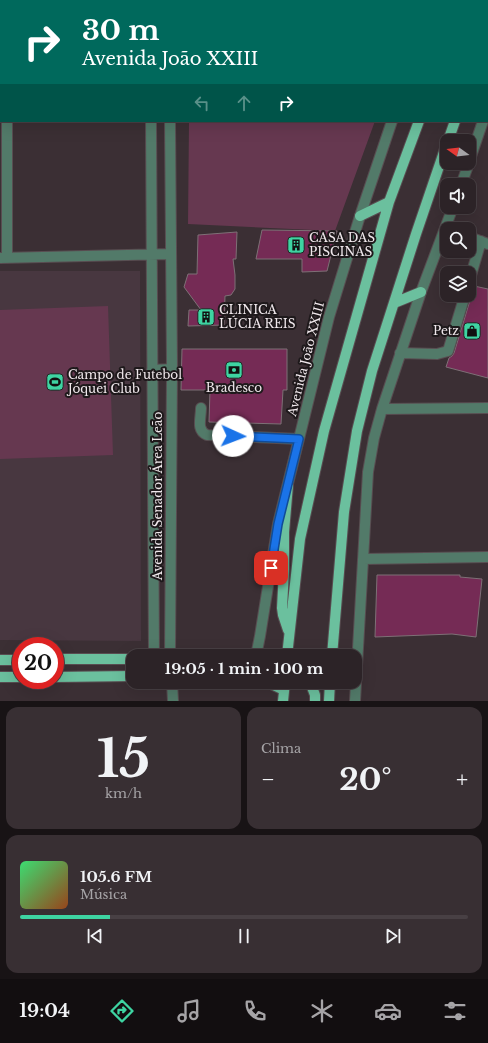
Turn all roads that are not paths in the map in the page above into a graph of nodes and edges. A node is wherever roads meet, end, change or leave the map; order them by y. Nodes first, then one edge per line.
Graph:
1 (8, 122) edge
2 (151, 122) edge
3 (170, 122) edge
4 (392, 122) edge
5 (419, 122) edge
6 (454, 122) edge
7 (483, 122) edge
8 (450, 134) edge
9 (476, 142) edge
10 (440, 163) edge
11 (388, 202) junction
12 (360, 216) junction
13 (485, 243) edge
14 (440, 244) edge
15 (170, 254) junction
16 (151, 255) junction
17 (3, 258) edge
18 (476, 266) edge
19 (421, 292) junction
20 (463, 302) edge
21 (394, 303) junction
22 (400, 353) junction
23 (172, 369) junction
24 (152, 370) junction
25 (201, 408) dead end
26 (488, 408) edge
27 (382, 409) junction
28 (299, 439) junction
29 (153, 461) junction
30 (171, 461) junction
31 (288, 485) junction
32 (154, 528) junction
33 (170, 529) junction
34 (488, 557) edge
35 (363, 559) junction
36 (289, 633) junction
37 (154, 649) edge
38 (170, 649) edge
39 (257, 649) edge
40 (288, 649) edge
41 (333, 649) edge
42 (64, 659) edge
43 (126, 659) edge
44 (0, 660) edge
45 (12, 660) edge
46 (126, 676) edge
47 (0, 677) edge
48 (12, 677) edge
49 (64, 677) edge
50 (172, 689) edge
51 (284, 689) edge
52 (312, 689) edge
53 (330, 689) edge
54 (172, 701) edge
55 (284, 701) edge
56 (315, 701) edge
57 (329, 701) edge
58 (355, 701) edge

1 - 17 street
2 - 16 street, Avenida Senador Área Leão
3 - 15 street, Avenida Senador Área Leão
4 - 12 street, Avenida João XXIII
5 - 11 main road
6 - 8 main road
7 - 9 street
10 - 21 main road
11 - 12 main road
11 - 36 main road
12 - 28 street, Avenida João XXIII
13 - 18 street
14 - 19 street
15 - 16 street
15 - 23 street, Avenida Senador Área Leão
16 - 17 street
16 - 24 street, Avenida Senador Área Leão
19 - 21 main road
19 - 22 street
20 - 22 street
21 - 41 main road
22 - 27 street
23 - 24 street
23 - 30 street, Avenida Senador Área Leão
24 - 29 street, Avenida Senador Área Leão
25 - 28 street
26 - 27 street
27 - 35 street
28 - 31 street, Avenida João XXIII
29 - 30 street
29 - 32 street, Avenida Senador Área Leão
30 - 33 street, Avenida Senador Área Leão
31 - 36 main road
31 - 39 street, Avenida João XXIII
32 - 33 street
32 - 37 street, Avenida Senador Área Leão
33 - 38 street, Avenida Senador Área Leão
34 - 35 street
35 - 58 street
36 - 40 main road
42 - 43 main road
44 - 45 main road
46 - 49 main road
47 - 48 main road
50 - 54 street
51 - 55 main road
52 - 56 main road
53 - 57 main road

